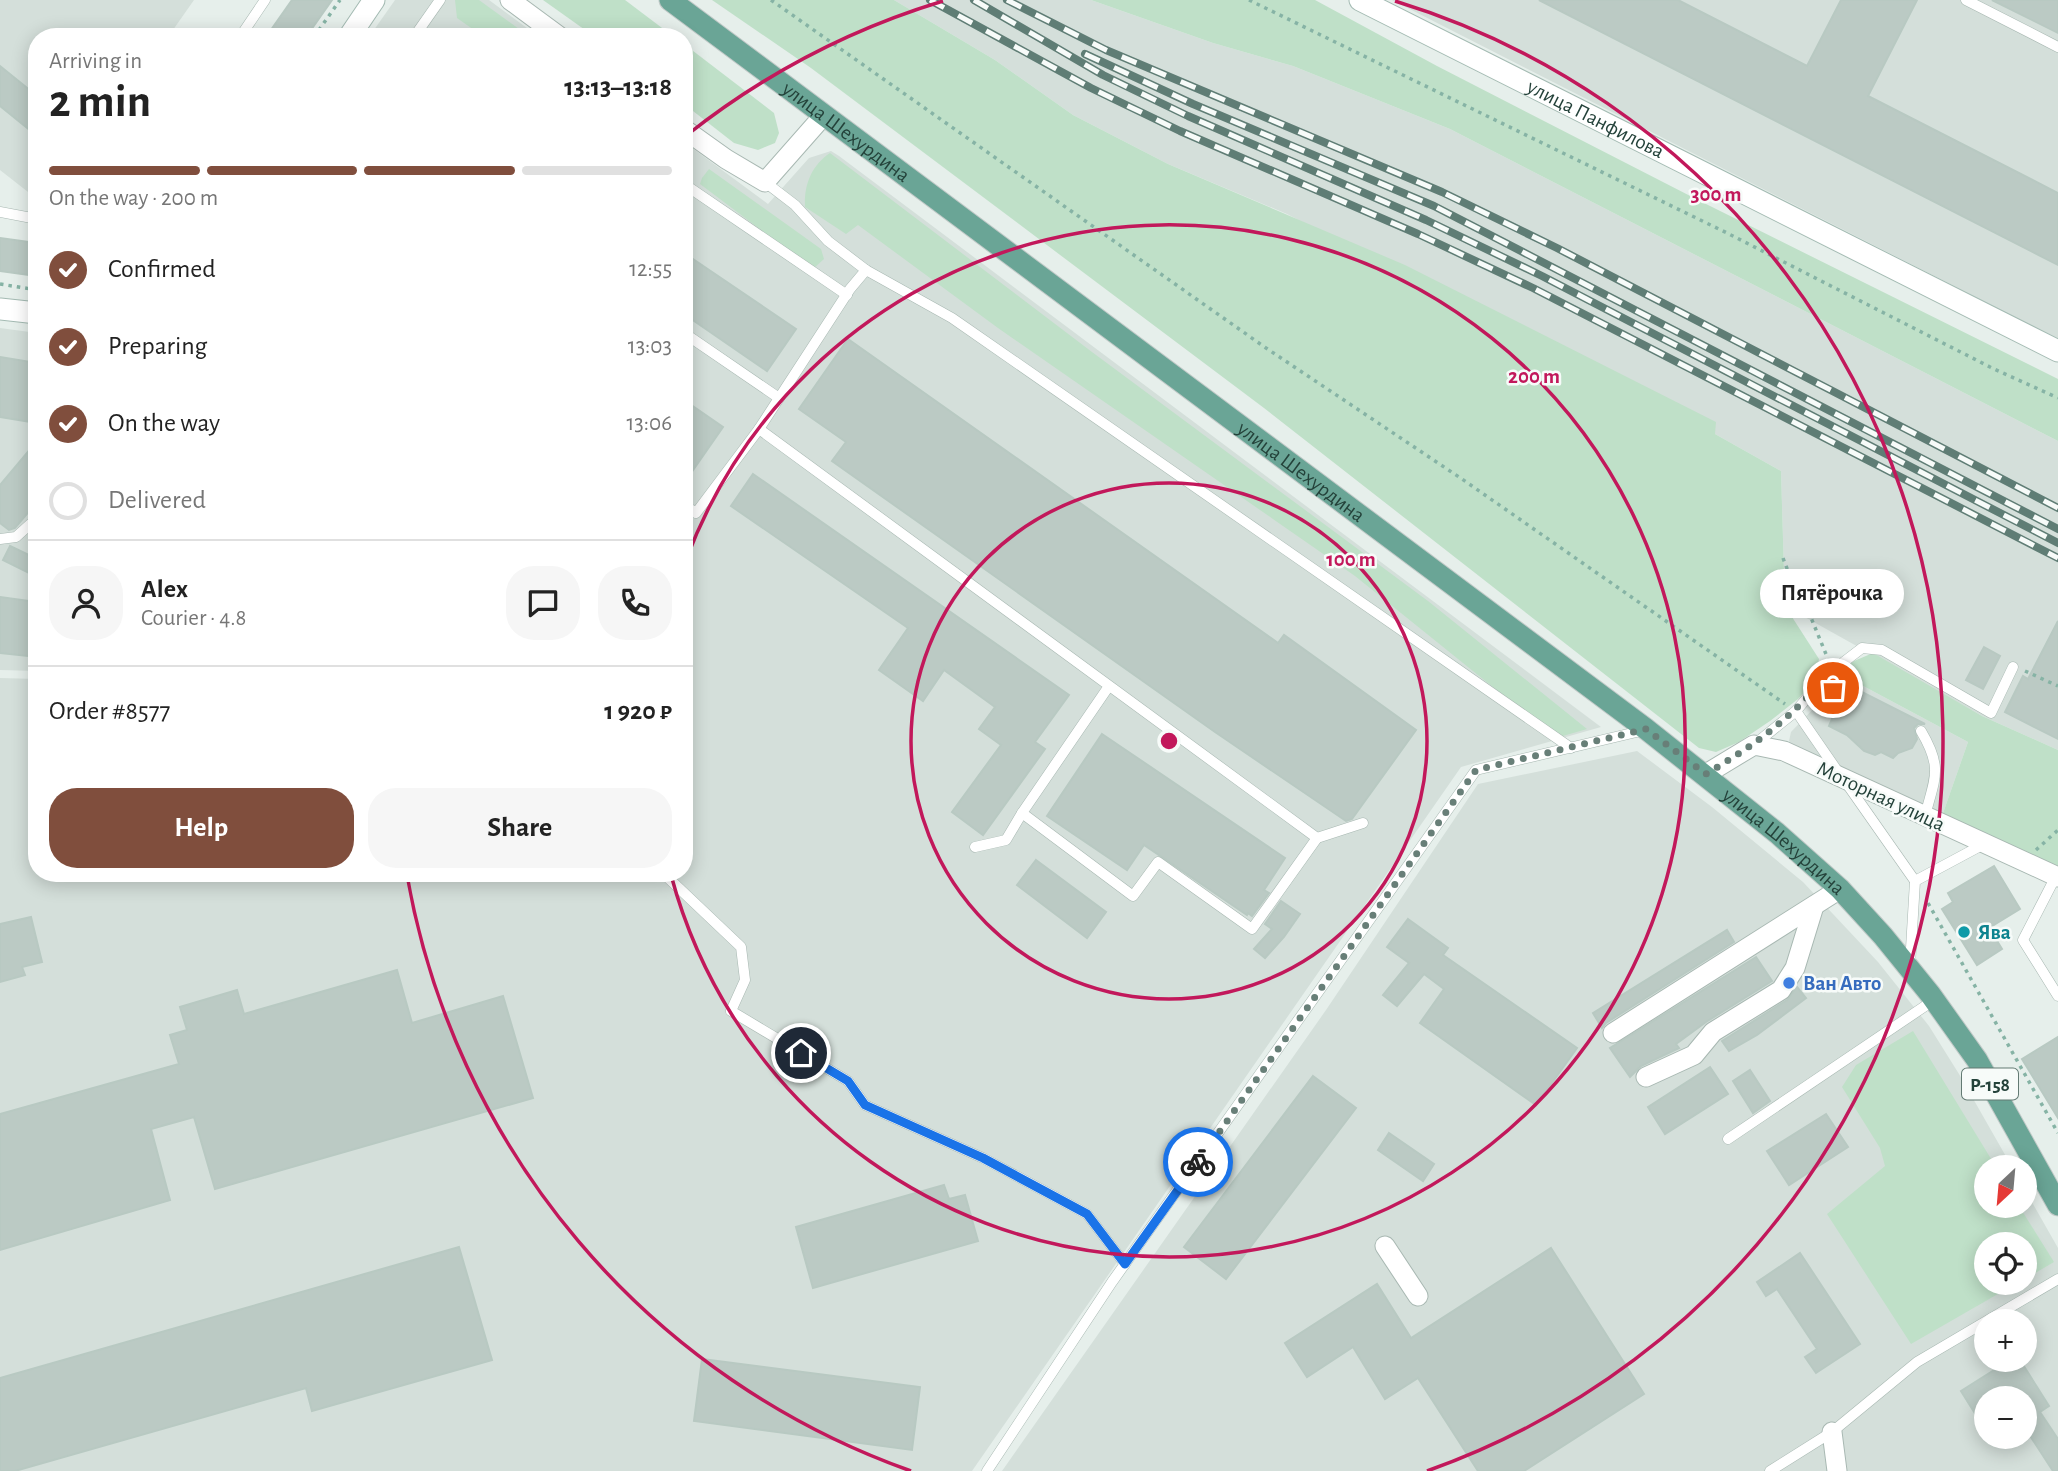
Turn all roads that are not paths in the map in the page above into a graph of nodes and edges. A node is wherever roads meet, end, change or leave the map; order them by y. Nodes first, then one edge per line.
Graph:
1 (265, 0) edge
2 (374, 0) edge
3 (440, 0) edge
4 (510, 0) edge
5 (670, 0) edge
6 (1360, 0) edge
7 (1966, 0) edge
8 (246, 28) edge
9 (355, 28) edge
10 (420, 28) edge
11 (548, 28) edge
12 (2058, 47) edge
13 (824, 115) junction
14 (693, 135) edge
15 (765, 182) junction
16 (693, 190) edge
17 (0, 212) edge
18 (28, 217) edge
19 (866, 270) junction
20 (847, 295) junction
21 (0, 309) edge
22 (28, 312) edge
23 (693, 339) edge
24 (2058, 351) edge
25 (779, 398) junction
26 (759, 429) junction
27 (693, 511) edge
28 (28, 526) edge
29 (0, 539) edge
30 (2013, 667) road end
31 (1818, 685) junction
32 (1109, 686) junction
33 (1833, 688) dead end
34 (1796, 711) junction
35 (1646, 729) junction
36 (1921, 731) dead end
37 (1754, 745) junction
38 (1570, 748) junction
39 (1706, 774) junction
40 (1843, 778) junction
41 (1021, 813) junction
42 (1925, 816) junction
43 (1363, 823) dead end
44 (1317, 838) junction
45 (1984, 844) junction
46 (975, 847) dead end
47 (2057, 876) edge
48 (1915, 881) junction
49 (672, 882) edge
50 (1840, 889) junction
51 (1814, 905) junction
52 (1910, 969) junction
53 (2058, 996) edge
54 (1934, 1000) junction
55 (1613, 1033) dead end
56 (1646, 1077) dead end
57 (1728, 1139) dead end
58 (2058, 1205) edge
59 (1384, 1246) dead end
60 (1125, 1264) junction
61 (2058, 1279) edge
62 (1418, 1296) dead end
63 (1832, 1432) junction
64 (987, 1471) edge
65 (1770, 1471) edge
66 (1837, 1471) edge

1 - 8 lane
2 - 9 main road
3 - 10 lane
4 - 11 street
5 - 13 main road, улица Шехурдина
6 - 24 main road, улица Панфилова
7 - 12 lane
13 - 15 street
13 - 35 main road, улица Шехурдина
14 - 15 street
15 - 19 lane
16 - 20 lane
17 - 18 lane
19 - 20 lane
19 - 38 lane
20 - 25 lane
21 - 22 main road
23 - 25 lane
25 - 26 lane
26 - 27 lane
26 - 32 lane
28 - 29 lane
30 - 31 lane
31 - 33 lane
31 - 34 lane
32 - 41 lane
32 - 44 lane
34 - 37 lane
34 - 40 lane
35 - 38 lane
35 - 39 main road, улица Шехурдина
36 - 42 lane
37 - 39 street
37 - 40 street, Моторная улица
38 - 60 lane
39 - 50 main road, улица Шехурдина
40 - 42 street, Моторная улица
40 - 48 lane
41 - 44 lane
41 - 46 lane
42 - 45 street, Моторная улица
43 - 44 lane
45 - 47 street, Моторная улица
45 - 48 lane
47 - 53 lane
48 - 52 lane
49 - 60 lane
50 - 51 street
50 - 52 main road, улица Шехурдина
51 - 55 street
51 - 56 street
52 - 54 main road, Р-158
54 - 57 lane
54 - 58 main road, Р-158
59 - 62 street
60 - 64 lane
61 - 63 lane
63 - 65 lane
63 - 66 street

